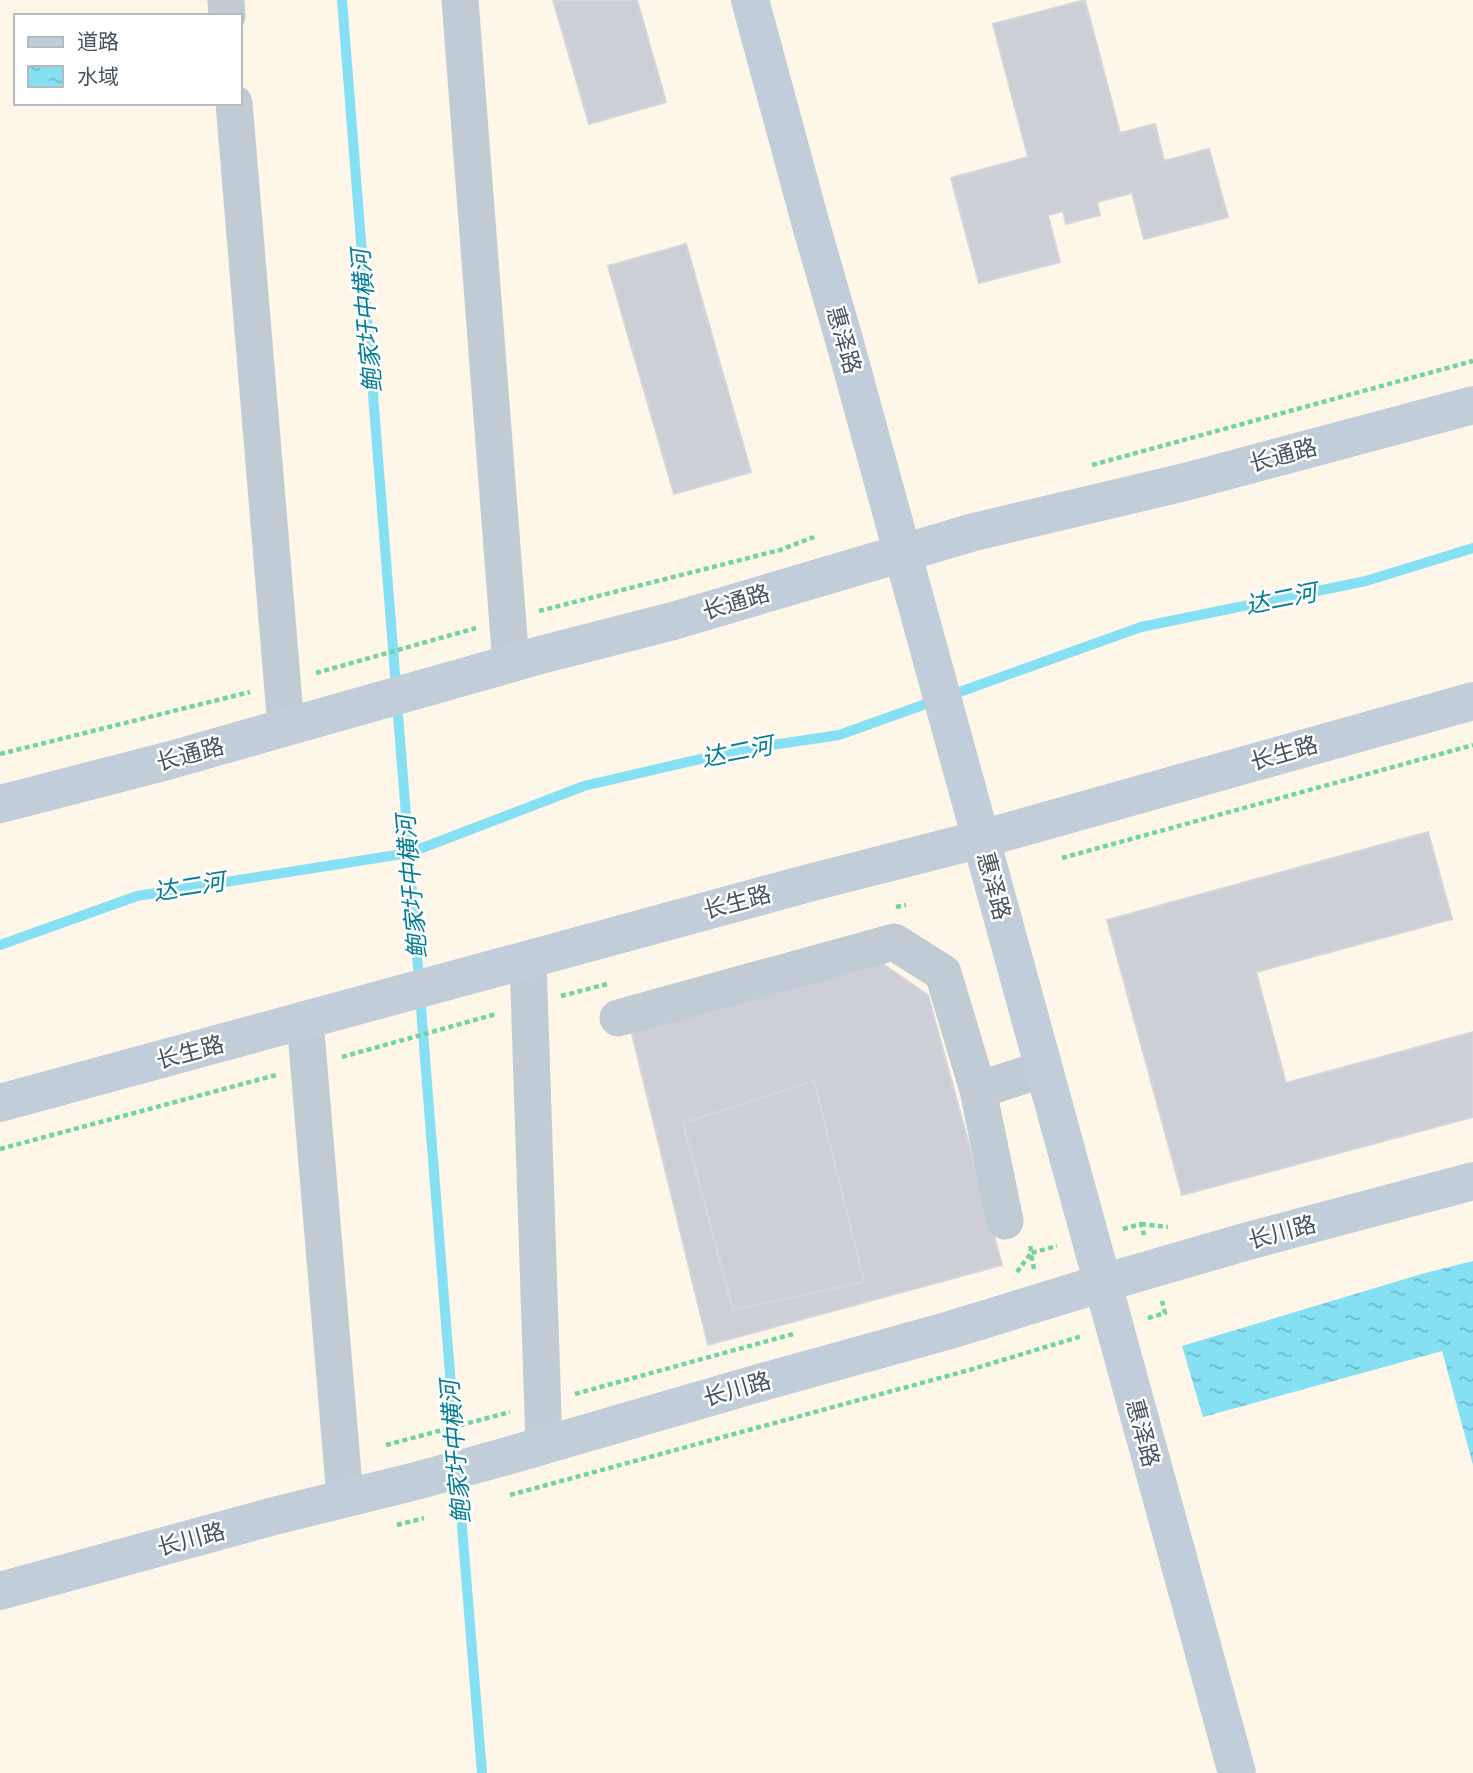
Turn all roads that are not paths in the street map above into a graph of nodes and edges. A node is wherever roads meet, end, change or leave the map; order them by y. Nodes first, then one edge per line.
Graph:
1 (460, 0) edge
2 (750, 0) edge
3 (234, 105) edge
4 (1473, 405) edge
5 (902, 552) junction
6 (493, 669) junction
7 (1473, 701) edge
8 (300, 723) junction
9 (0, 804) edge
10 (981, 839) junction
11 (528, 959) junction
12 (618, 1018) dead end
13 (305, 1020) junction
14 (1044, 1069) junction
15 (978, 1090) junction
16 (0, 1103) edge
17 (1473, 1181) edge
18 (1017, 1226) road end
19 (1103, 1283) junction
20 (544, 1445) junction
21 (345, 1499) junction
22 (0, 1591) edge
23 (1237, 1773) edge

1 - 6 street
2 - 5 street, 惠泽路
3 - 8 street
4 - 5 street, 长通路
5 - 6 street, 长通路
5 - 10 street, 惠泽路
6 - 8 street, 长通路
7 - 10 street, 长生路
8 - 9 street, 长通路
10 - 11 street, 长生路
10 - 14 street, 惠泽路
11 - 13 street, 长生路
11 - 20 street
12 - 15 street
13 - 16 street, 长生路
13 - 21 street
14 - 15 street
14 - 19 street, 惠泽路
15 - 18 street
17 - 19 street, 长川路
19 - 20 street, 长川路
19 - 23 street, 惠泽路
20 - 21 street, 长川路
21 - 22 street, 长川路

